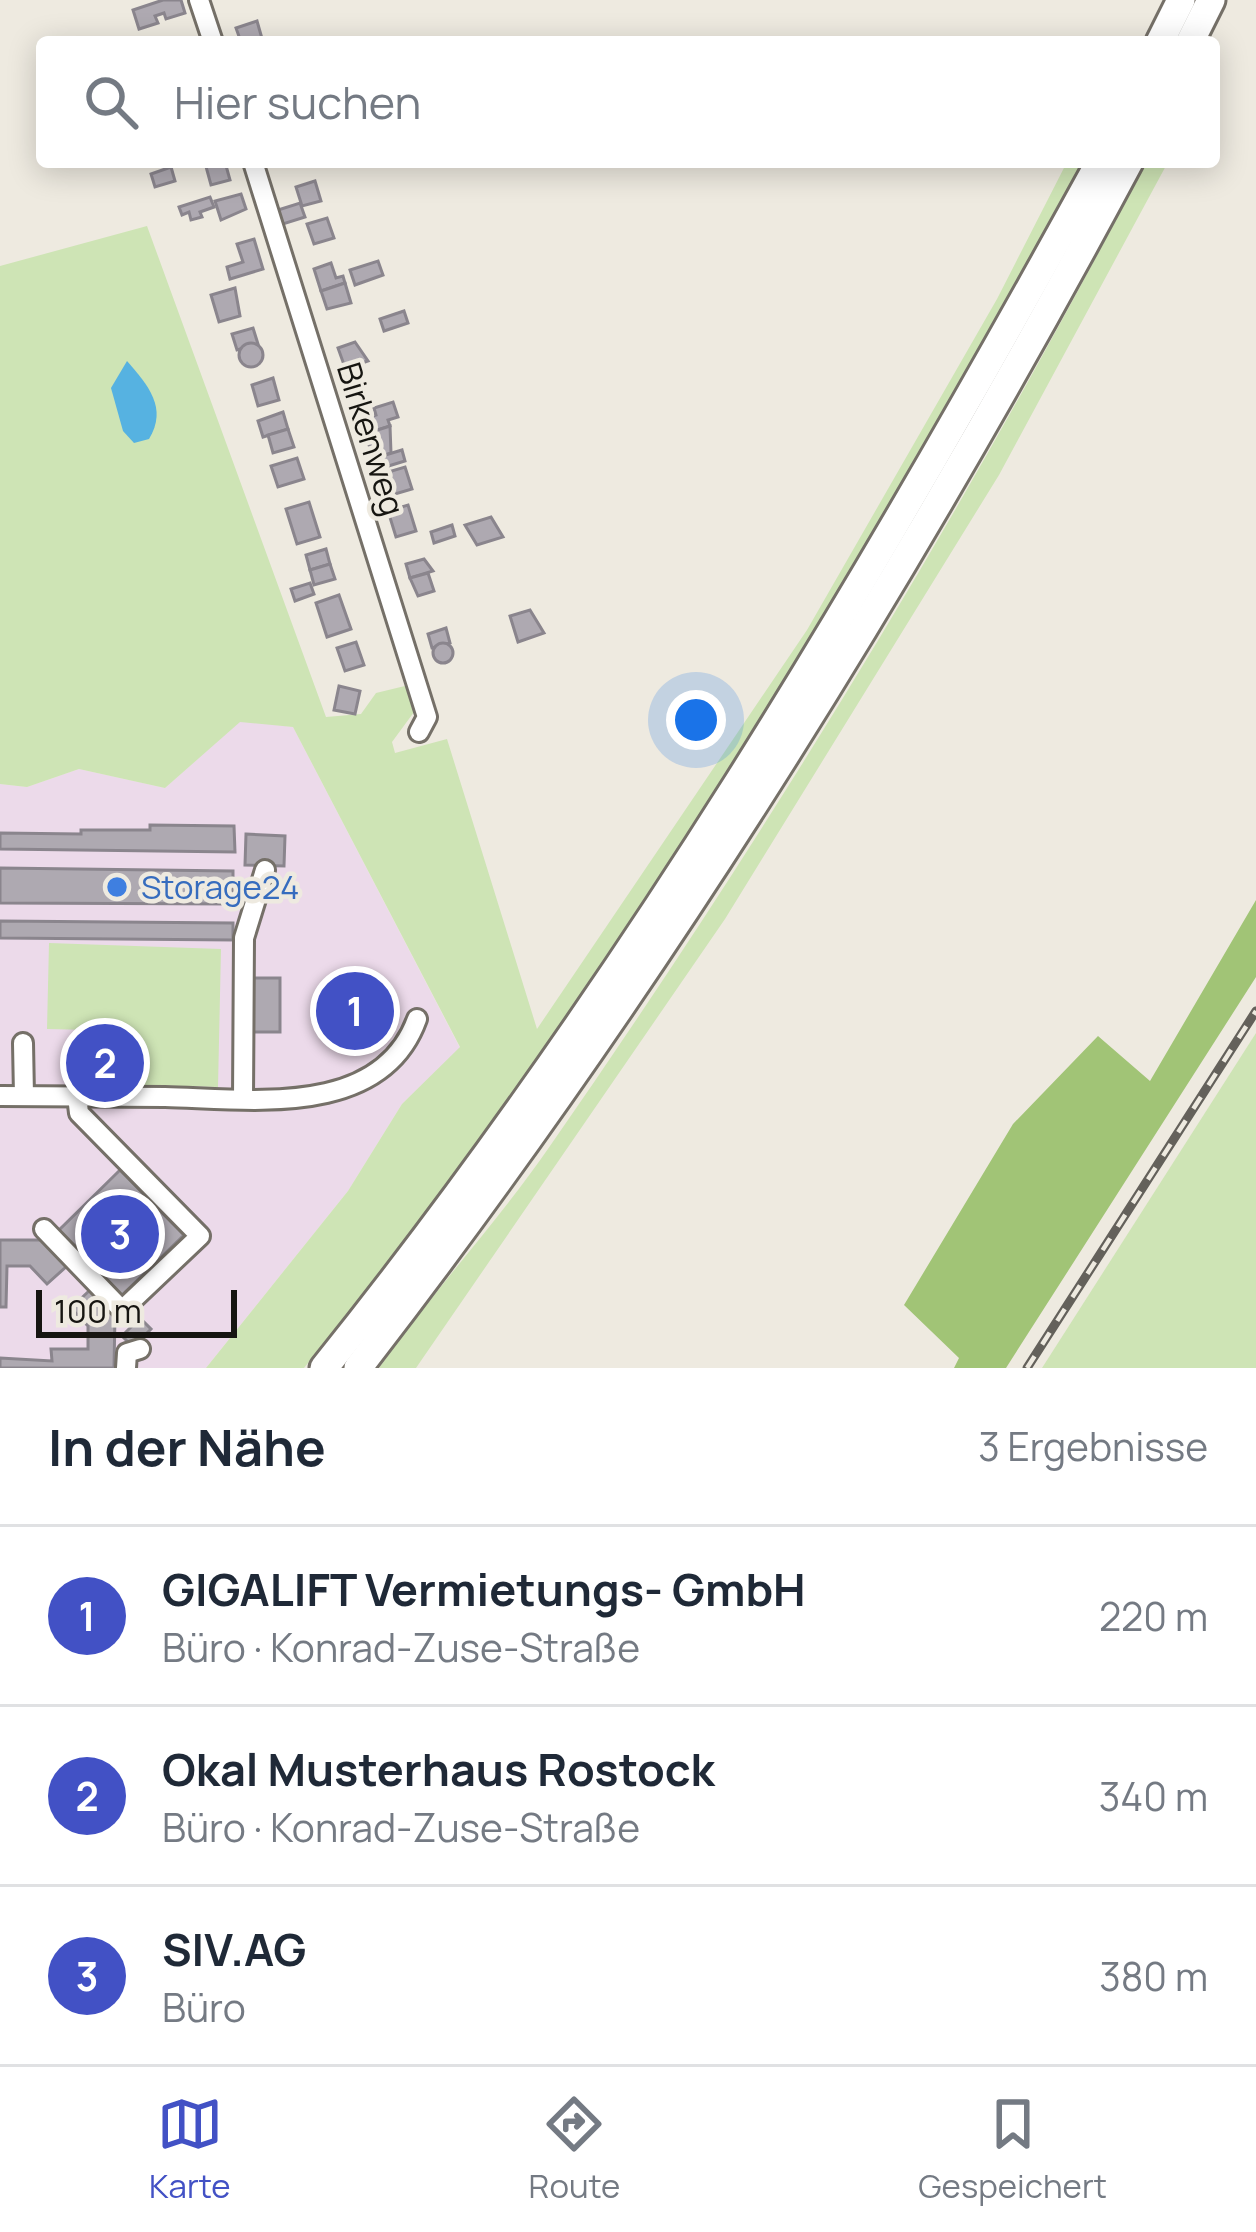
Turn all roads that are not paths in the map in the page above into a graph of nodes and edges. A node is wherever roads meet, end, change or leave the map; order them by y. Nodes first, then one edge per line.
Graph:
1 (199, 0) edge
2 (1181, 0) edge
3 (1211, 0) edge
4 (211, 36) edge
5 (1163, 36) edge
6 (1193, 36) edge
7 (255, 168) edge
8 (1097, 168) edge
9 (1126, 168) edge
10 (419, 732) dead end
11 (265, 870) dead end
12 (417, 1019) dead end
13 (23, 1043) dead end
14 (0, 1096) edge
15 (23, 1096) junction
16 (77, 1096) junction
17 (243, 1099) junction
18 (122, 1156) junction
19 (105, 1172) dead end
20 (44, 1229) dead end
21 (140, 1349) dead end
22 (359, 1367) edge
23 (126, 1368) edge
24 (324, 1368) edge

1 - 4 street
2 - 5 highway
3 - 6 highway
7 - 10 street, Birkenweg
8 - 24 highway
9 - 22 highway
11 - 17 street
12 - 17 street
13 - 15 street
14 - 15 street
15 - 16 street
16 - 17 street
16 - 18 street
18 - 19 street
18 - 20 street
21 - 23 street

